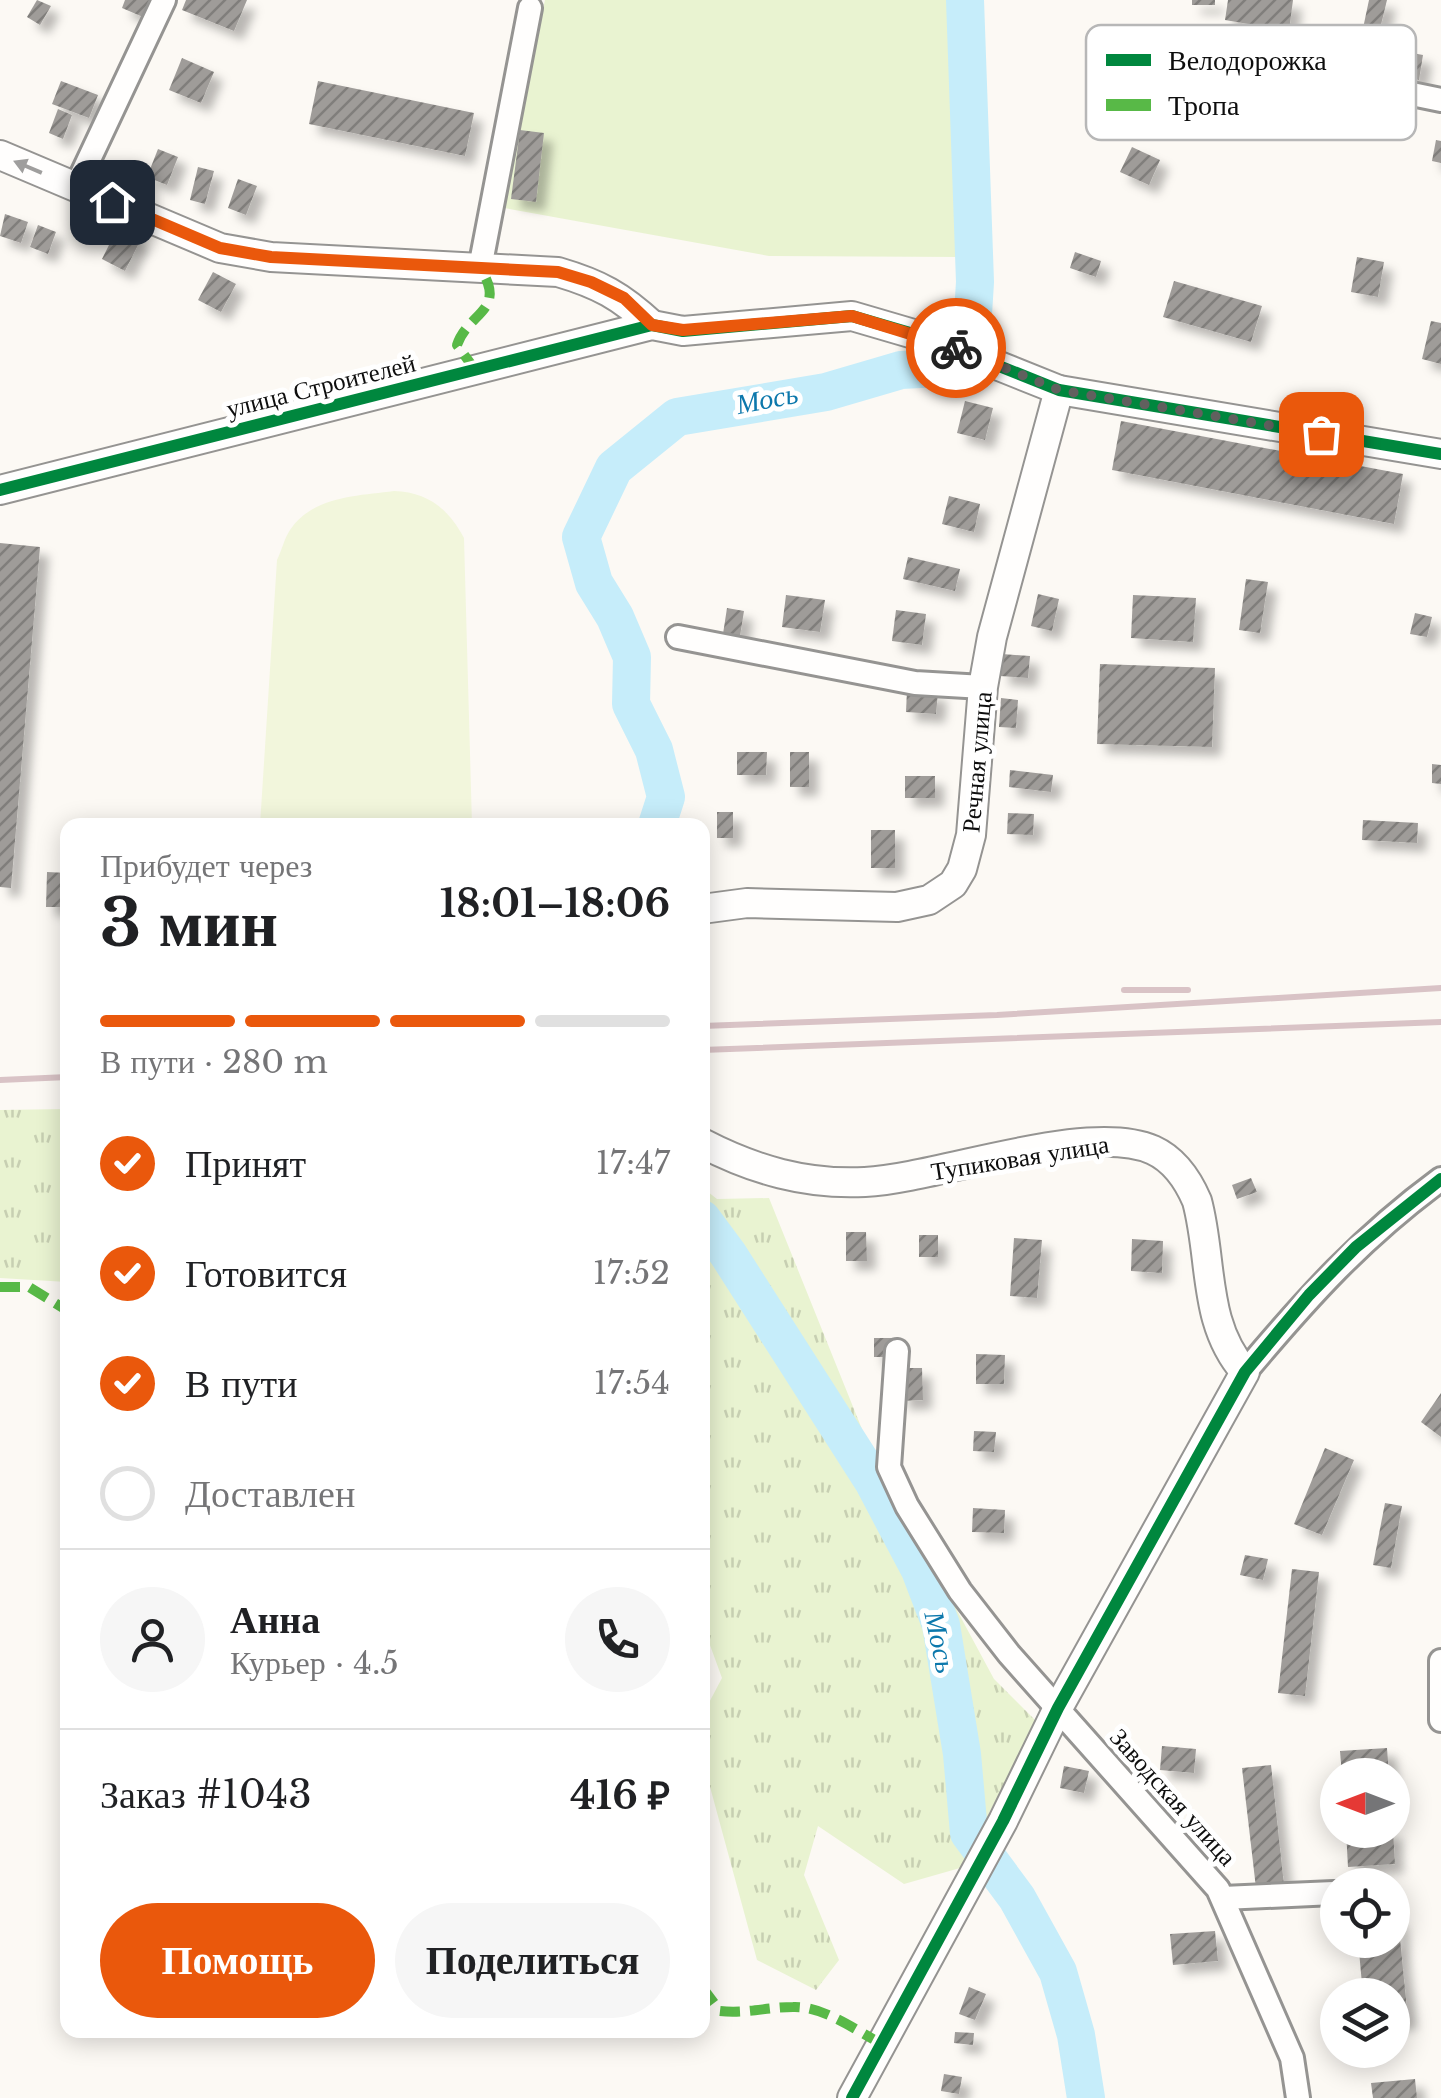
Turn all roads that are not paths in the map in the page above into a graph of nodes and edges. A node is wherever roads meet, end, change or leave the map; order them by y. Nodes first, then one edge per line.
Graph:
1 (164, 0) edge
2 (530, 8) dead end
3 (1416, 95) edge
4 (1441, 100) edge
5 (0, 155) edge
6 (76, 187) junction
7 (480, 268) junction
8 (652, 325) junction
9 (1059, 390) junction
10 (1441, 454) edge
11 (0, 490) edge
12 (678, 637) dead end
13 (983, 686) junction
14 (710, 908) edge
15 (710, 1147) edge
16 (1441, 1178) edge
17 (897, 1351) dead end
18 (1245, 1372) junction
19 (1441, 1661) edge
20 (1058, 1708) junction
21 (1441, 1720) edge
22 (1320, 1894) edge
23 (1222, 1898) junction
24 (852, 2098) edge
25 (1298, 2098) edge

1 - 6 street
2 - 7 street
3 - 4 street
6 -> 5 street
6 - 7 street
7 - 8 street
8 - 9 street, улица Строителей
8 - 11 street, улица Строителей
9 - 10 street, улица Строителей
9 - 13 street, Речная улица
12 - 13 street
13 - 14 street, Речная улица
15 - 18 street, Тупиковая улица
16 - 18 street
17 - 20 street, Заводская улица
18 - 20 street
19 - 21 street
20 - 23 street, Заводская улица
20 - 24 street
22 - 23 street
23 - 25 street, Заводская улица

